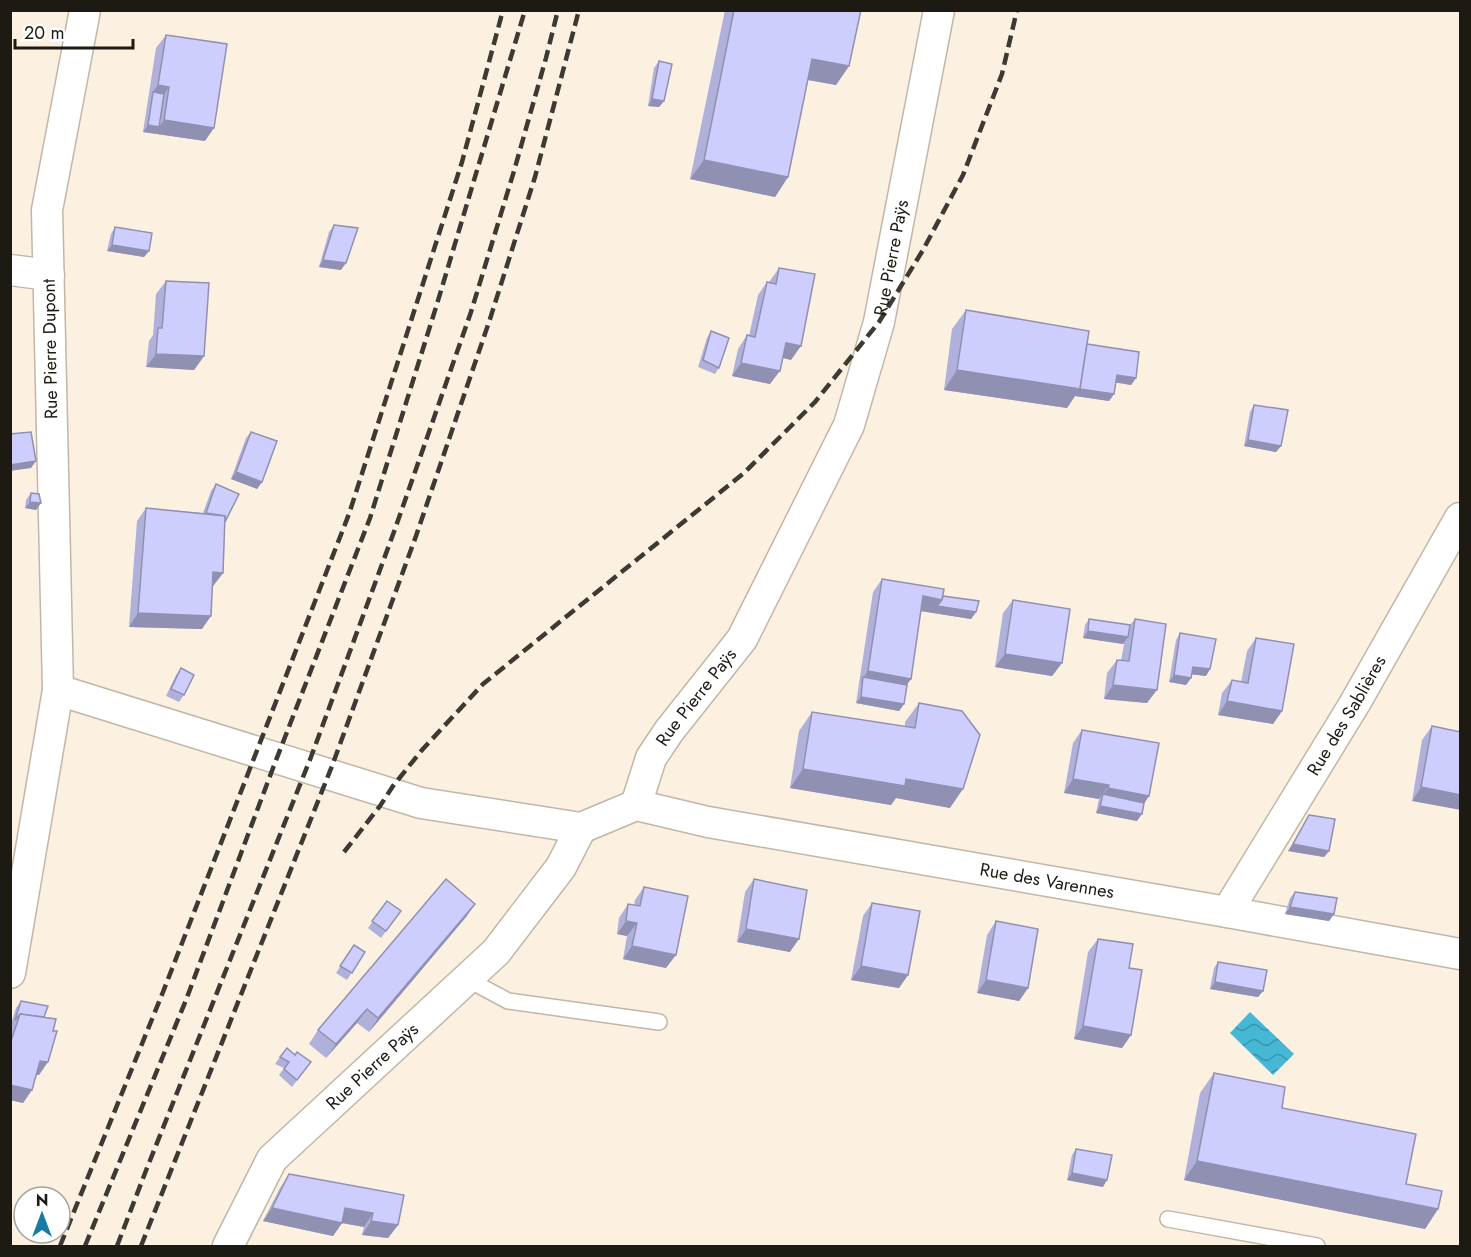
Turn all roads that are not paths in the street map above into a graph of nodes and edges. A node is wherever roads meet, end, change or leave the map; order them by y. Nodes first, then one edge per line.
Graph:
1 (85, 10) edge
2 (939, 10) edge
3 (10, 270) edge
4 (49, 274) junction
5 (1461, 518) edge
6 (58, 690) junction
7 (636, 805) junction
8 (581, 828) junction
9 (1227, 912) junction
10 (1461, 954) edge
11 (10, 973) edge
12 (467, 979) junction
13 (659, 1022) dead end
14 (1168, 1219) dead end
15 (228, 1246) edge
16 (1317, 1246) edge

1 - 4 street, Rue Pierre Dupont
2 - 7 street, Rue Pierre Paÿs
3 - 4 street
4 - 6 street, Rue Pierre Dupont
5 - 9 street, Rue des Sablières
6 - 8 street
6 - 11 street, Rue Pierre Dupont
7 - 8 street
7 - 9 street, Rue des Varennes
8 - 12 street, Rue Pierre Paÿs
9 - 10 street, Rue des Varennes
12 - 13 lane
12 - 15 street, Rue Pierre Paÿs
14 - 16 lane

